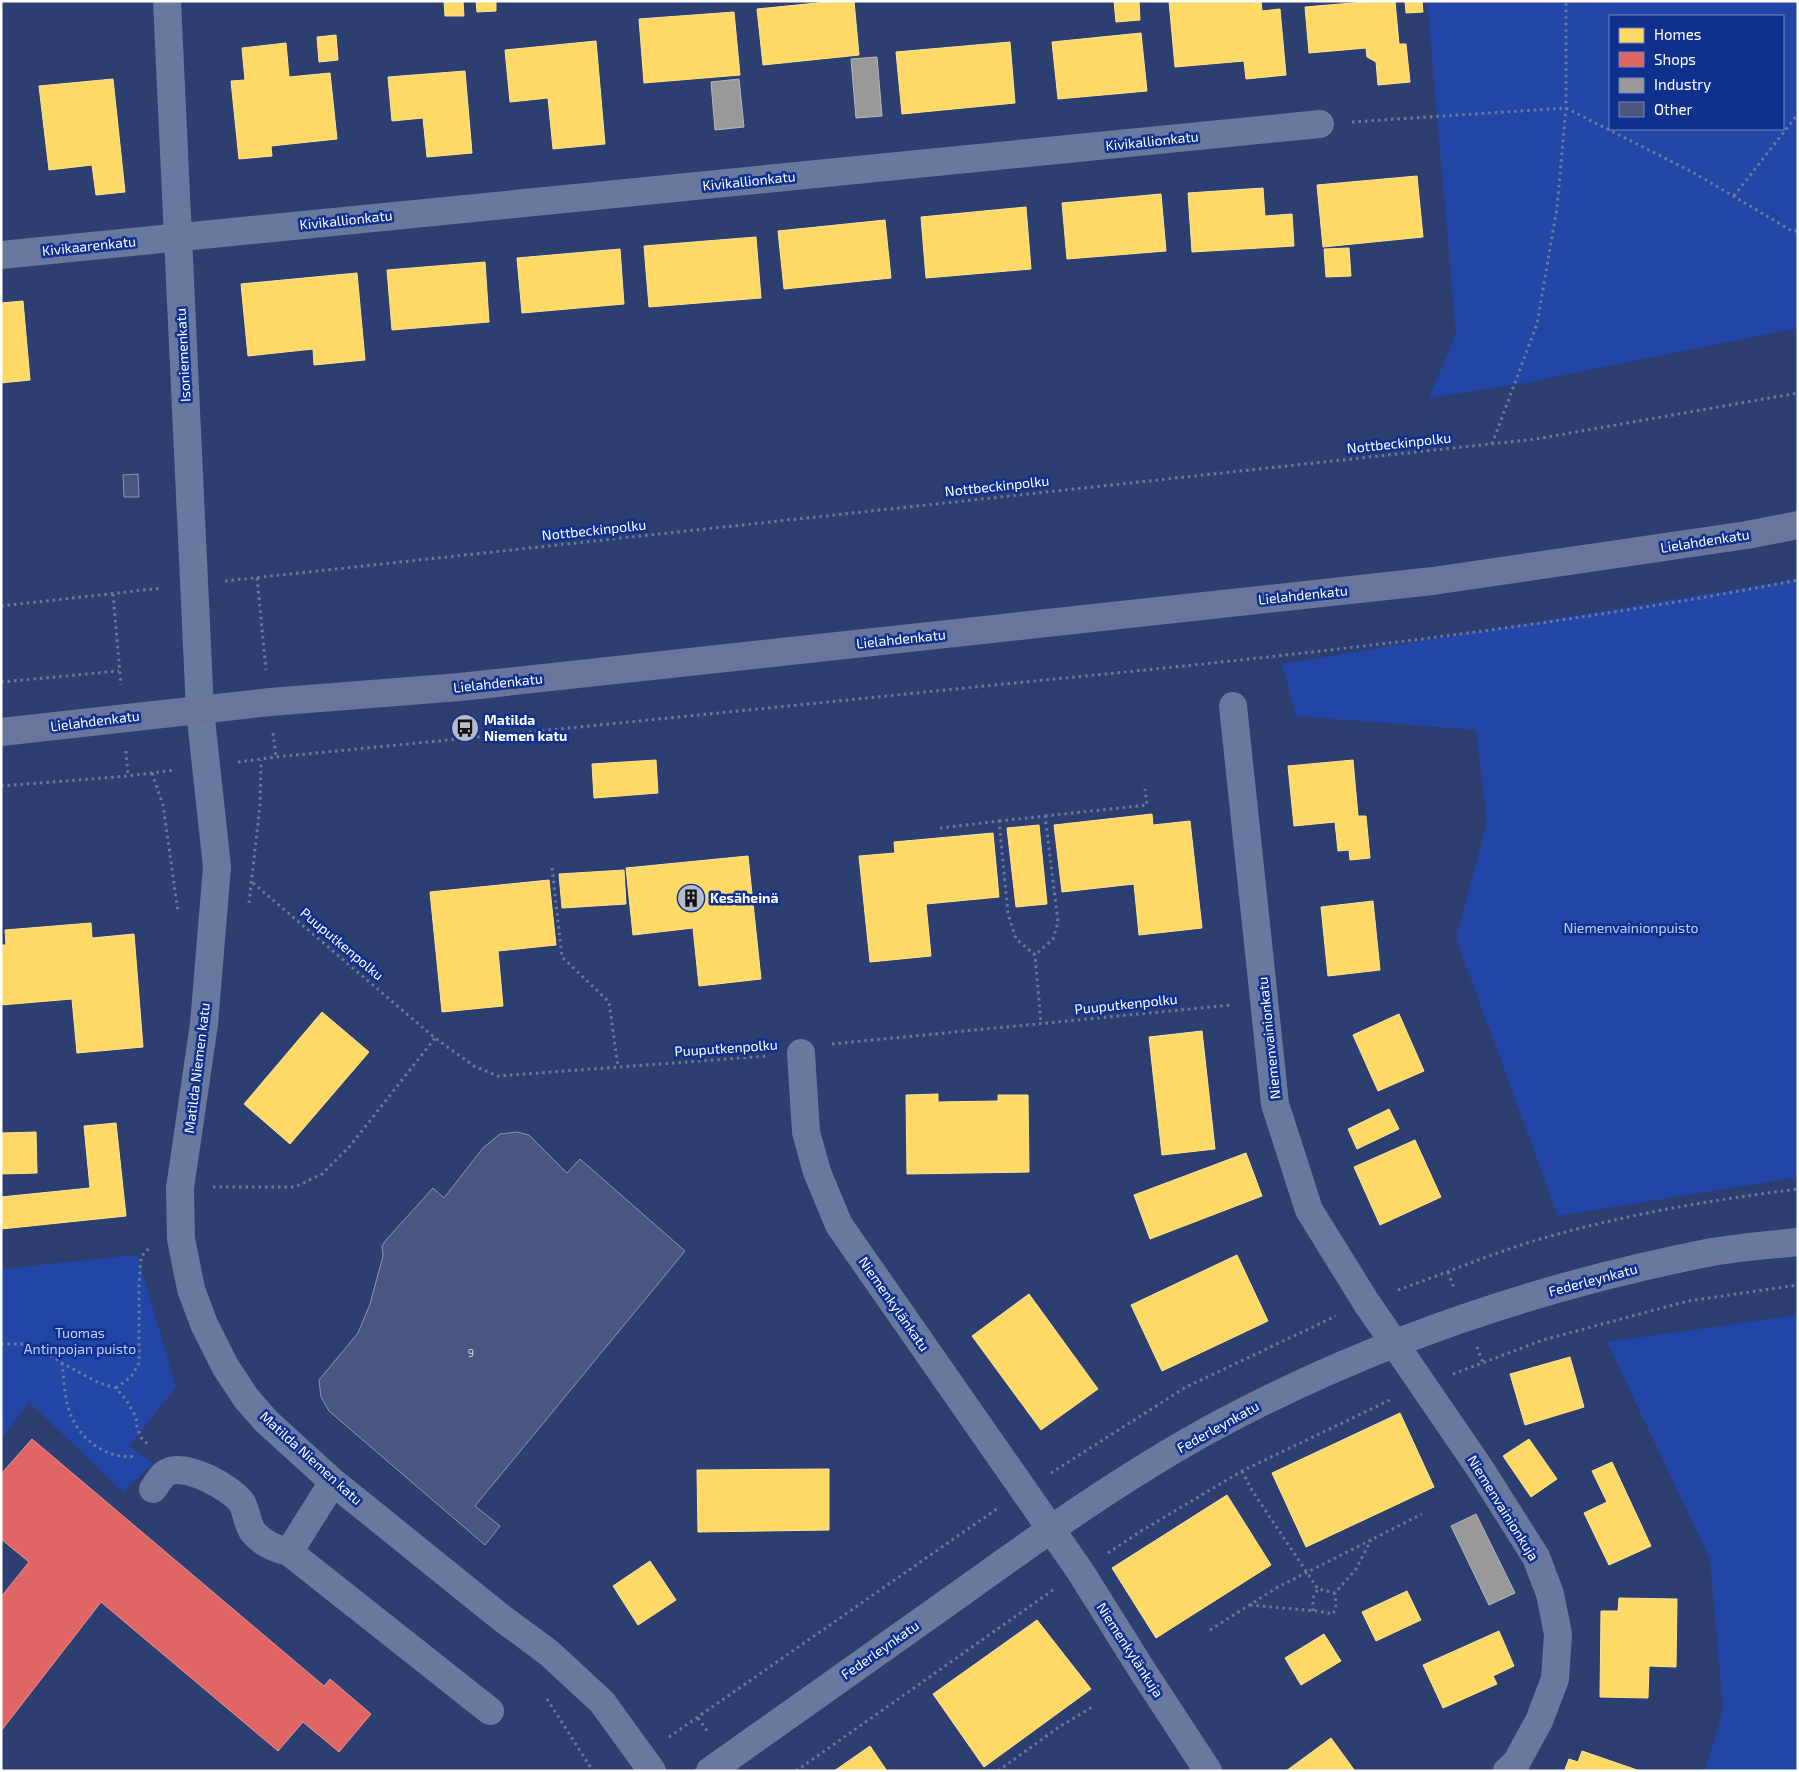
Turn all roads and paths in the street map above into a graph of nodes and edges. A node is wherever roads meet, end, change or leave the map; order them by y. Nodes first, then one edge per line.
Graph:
1 (167, 1) edge
2 (1566, 1) edge
3 (1566, 108) junction
4 (1798, 114) edge
5 (1320, 124) joint
6 (1609, 130) edge
7 (1609, 130) edge
8 (1734, 196) junction
9 (1798, 231) edge
10 (177, 237) junction
11 (1, 255) edge
12 (1798, 393) edge
13 (1492, 444) junction
14 (1798, 525) edge
15 (1798, 580) edge
16 (195, 585) junction
17 (1, 606) edge
18 (120, 671) dead end
19 (1, 682) edge
20 (1233, 706) dead end
21 (200, 710) junction
22 (1, 732) edge
23 (261, 760) junction
24 (206, 766) junction
25 (152, 773) junction
26 (1, 786) edge
27 (1145, 788) dead end
28 (1045, 816) junction
29 (999, 821) junction
30 (940, 828) dead end
31 (552, 868) dead end
32 (252, 883) junction
33 (248, 912) dead end
34 (179, 919) dead end
35 (1035, 955) junction
36 (1264, 1002) junction
37 (1041, 1024) junction
38 (436, 1038) junction
39 (801, 1053) junction
40 (618, 1067) junction
41 (180, 1188) junction
42 (1798, 1242) edge
43 (154, 1252) dead end
44 (1798, 1285) edge
45 (1394, 1342) junction
46 (1, 1344) edge
47 (62, 1363) junction
48 (1423, 1385) junction
49 (116, 1388) junction
50 (1242, 1471) junction
51 (159, 1474) junction
52 (334, 1482) junction
53 (1422, 1514) dead end
54 (1051, 1529) junction
55 (1372, 1540) junction
56 (289, 1552) junction
57 (1080, 1572) junction
58 (1306, 1573) junction
59 (1318, 1589) junction
60 (1335, 1593) junction
61 (1249, 1605) junction
62 (1313, 1611) junction
63 (1210, 1630) dead end
64 (544, 1695) dead end
65 (1094, 1706) dead end
66 (490, 1711) dead end
67 (663, 1730) dead end
68 (668, 1737) dead end
69 (593, 1771) edge
70 (652, 1771) edge
71 (710, 1771) edge
72 (796, 1771) edge
73 (998, 1771) edge
74 (1208, 1771) edge
75 (1507, 1771) edge

1 - 10 street, Isoniemenkatu
2 - 3 path
3 - 5 path
3 - 6 path
3 - 13 path
4 - 8 path
5 - 10 street, Kivikallionkatu
7 - 8 path
8 - 9 path
10 - 11 street, Kivikaarenkatu
10 - 16 street, Isoniemenkatu
12 - 13 path, Nottbeckinpolku
13 - 16 path, Nottbeckinpolku
14 - 21 main road, Lielahdenkatu
15 - 23 path
16 - 17 path, Nottbeckinpolku
16 - 21 street, Isoniemenkatu
18 - 19 path
20 - 36 street, Niemenvainionkatu
21 - 22 main road, Lielahdenkatu
21 - 24 street, Matilda Niemen katu
23 - 24 path
23 - 32 path
24 - 25 path
24 - 41 street, Matilda Niemen katu
25 - 26 path
25 - 34 path
27 - 28 path
28 - 29 path
28 - 35 path
29 - 30 path
29 - 35 path
31 - 40 path
32 - 33 path
32 - 38 path, Puuputkenpolku
35 - 37 path
36 - 37 path, Puuputkenpolku
36 - 45 street, Niemenvainionkatu
37 - 39 path, Puuputkenpolku
38 - 40 path, Puuputkenpolku
38 - 41 path
39 - 40 path, Puuputkenpolku
39 - 54 street, Niemenkylänkatu
41 - 52 street, Matilda Niemen katu
42 - 45 street, Federleynkatu
43 - 49 path
44 - 48 path
45 - 48 street, Niemenvainionkuja
45 - 54 street, Federleynkatu
46 - 47 path
47 - 49 path
47 - 51 path
48 - 50 path
48 - 75 street, Niemenvainionkuja
49 - 51 path
50 - 57 path
50 - 58 path
51 - 56 street
52 - 56 street
52 - 70 street, Matilda Niemen katu
53 - 55 path
54 - 57 street, Niemenkylänkuja
54 - 71 street, Federleynkatu
55 - 58 path
55 - 60 path
56 - 66 street
57 - 72 path
57 - 74 street, Niemenkylänkuja
58 - 59 path
58 - 61 path
59 - 60 path
59 - 62 path
60 - 62 path
61 - 62 path
61 - 63 path
64 - 69 path
65 - 73 path
67 - 68 path

